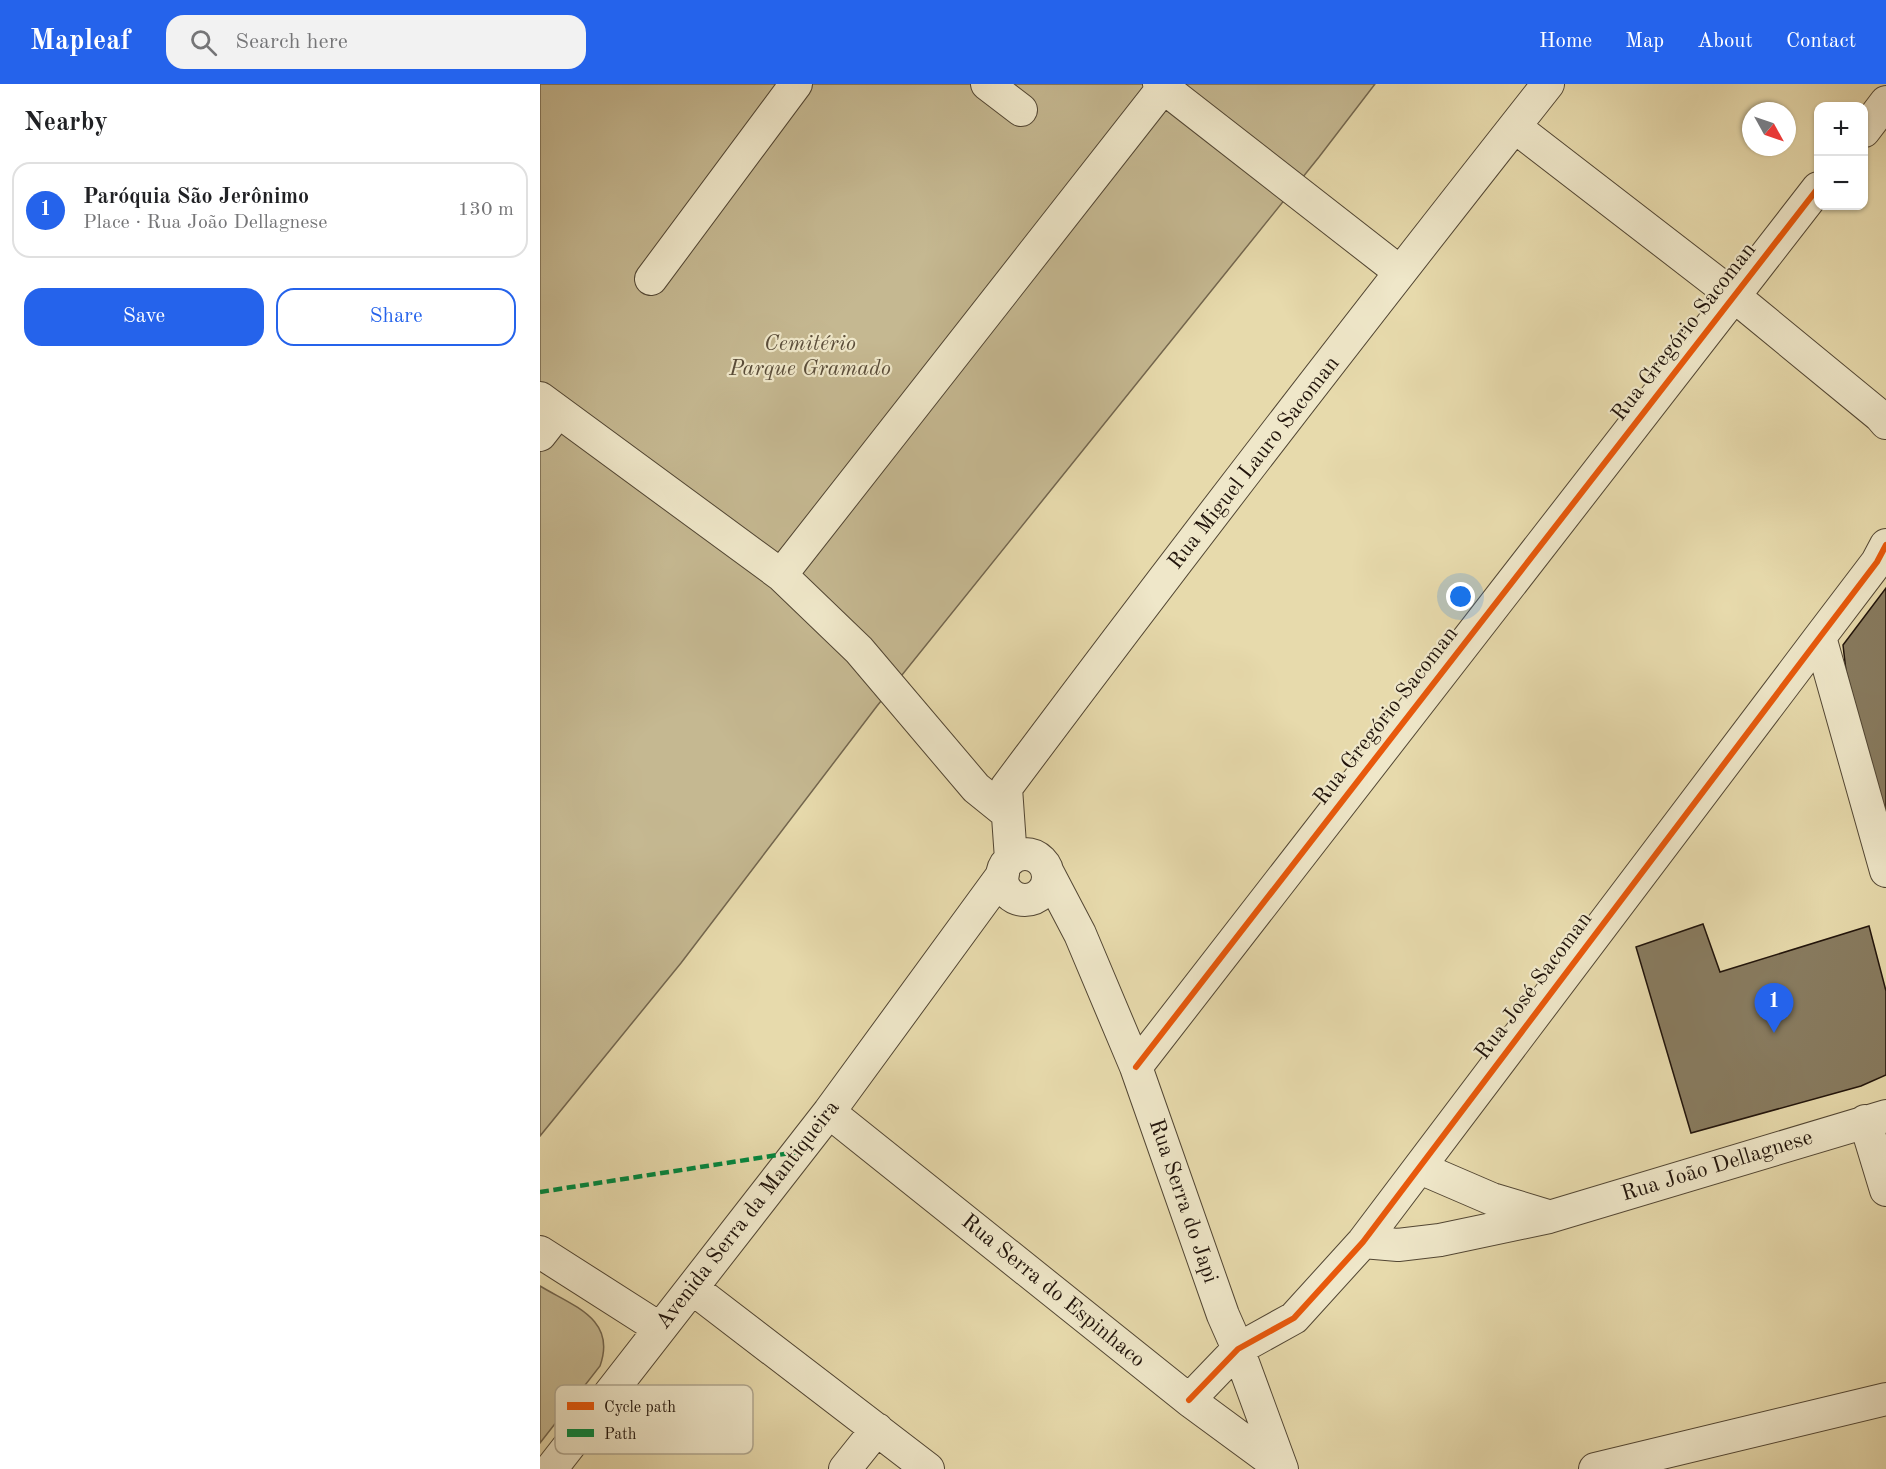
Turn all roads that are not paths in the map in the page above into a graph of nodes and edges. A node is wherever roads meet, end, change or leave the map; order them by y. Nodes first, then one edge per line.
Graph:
1 (796, 84) edge
2 (987, 84) edge
3 (1548, 84) edge
4 (1163, 85) edge
5 (1886, 102) edge
6 (1021, 110) dead end
7 (1868, 125) edge
8 (1515, 127) junction
9 (1814, 193) edge
10 (1400, 272) junction
11 (651, 279) dead end
12 (1734, 297) junction
13 (546, 415) edge
14 (1884, 419) edge
15 (1883, 555) edge
16 (781, 575) junction
17 (1820, 637) junction
18 (1007, 813) junction
19 (1007, 866) junction
20 (1886, 871) edge
21 (1048, 873) junction
22 (1026, 899) junction
23 (1080, 934) junction
24 (942, 959) junction
25 (1136, 1067) junction
26 (829, 1112) junction
27 (1876, 1119) edge
28 (1419, 1168) junction
29 (1886, 1190) edge
30 (1549, 1217) junction
31 (1363, 1242) junction
32 (540, 1251) edge
33 (692, 1288) junction
34 (660, 1328) junction
35 (1238, 1349) junction
36 (616, 1385) edge
37 (1886, 1399) edge
38 (1189, 1400) junction
39 (876, 1429) junction
40 (562, 1454) edge
41 (1281, 1468) edge
42 (550, 1469) edge
43 (845, 1469) edge
44 (928, 1469) edge
45 (1595, 1469) edge

1 - 11 street
2 - 6 street
3 - 8 street, Rua Miguel Lauro Sacoman
4 - 10 street
4 - 16 street
5 - 7 street
8 - 10 street, Rua Miguel Lauro Sacoman
8 - 12 street
9 - 12 street, Rua Gregório Sacoman
10 - 18 street, Rua Miguel Lauro Sacoman
12 - 14 street
12 - 25 street, Rua Gregório Sacoman
13 - 16 street
15 - 17 street, Rua José Sacoman
16 - 18 street
17 - 20 street
17 - 28 street, Rua José Sacoman
18 - 19 street, Rua Miguel Lauro Sacoman
19 - 21 street
19 - 22 street
19 - 24 street, Avenida Serra da Mantiqueira
21 - 22 street
21 - 23 street, Rua Serra do Japi
22 - 23 street
22 - 24 street, Avenida Serra da Mantiqueira
23 - 25 street, Rua Serra do Japi
24 - 26 street, Avenida Serra da Mantiqueira
25 - 35 street, Rua Serra do Japi
26 - 33 street, Avenida Serra da Mantiqueira
26 - 38 street, Rua Serra do Espinhaco
27 - 29 street
27 - 30 street, Rua João Dellagnese
28 - 30 street
28 - 31 street, Rua José Sacoman
30 - 31 street, Rua João Dellagnese
31 - 35 street, Rua José Sacoman
32 - 34 street
33 - 34 street, Avenida Serra da Mantiqueira
33 - 39 street
34 - 36 street, Avenida Serra da Mantiqueira
35 - 38 street, Rua José Sacoman
35 - 41 street, Rua Serra do Japi
37 - 45 street
38 - 41 street, Rua Serra do Espinhaco
39 - 43 street
39 - 44 street
40 - 42 street, Avenida Serra da Mantiqueira

